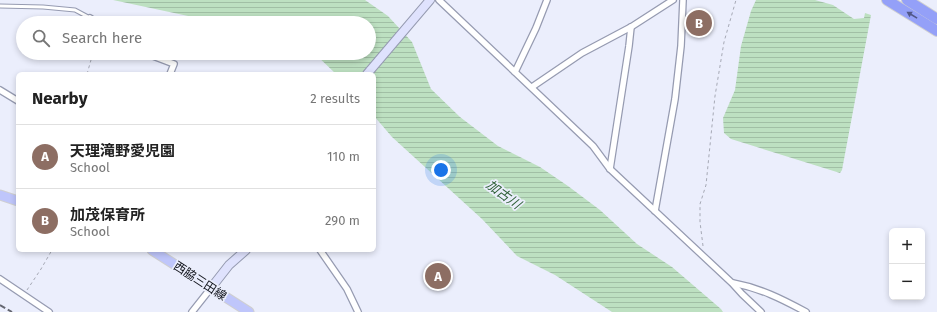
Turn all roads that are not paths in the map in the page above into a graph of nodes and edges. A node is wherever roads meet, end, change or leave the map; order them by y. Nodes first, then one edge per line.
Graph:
1 (430, 0) edge
2 (440, 0) edge
3 (546, 0) edge
4 (673, 0) edge
5 (683, 0) edge
6 (887, 0) edge
7 (907, 0) edge
8 (0, 6) edge
9 (86, 16) edge
10 (937, 19) edge
11 (631, 27) junction
12 (937, 30) edge
13 (163, 60) edge
14 (171, 72) edge
15 (369, 72) edge
16 (515, 72) junction
17 (532, 86) junction
18 (0, 90) edge
19 (16, 100) edge
20 (610, 168) junction
21 (0, 195) edge
22 (16, 200) edge
23 (655, 211) junction
24 (155, 252) edge
25 (244, 252) edge
26 (321, 252) edge
27 (0, 279) edge
28 (732, 283) junction
29 (211, 288) junction
30 (49, 312) edge
31 (192, 312) edge
32 (249, 312) edge
33 (358, 312) edge
34 (761, 312) edge
35 (806, 312) edge

1 - 15 street
2 - 16 street
3 - 16 street
4 - 11 street
5 - 23 street
12 -> 6 highway
7 - 10 highway
8 - 9 lane
11 - 17 street
11 - 20 street
13 - 14 street
16 - 17 street
17 - 20 street
18 - 19 street
20 - 23 street
21 - 22 main road
23 - 28 street
24 - 29 main road, 西脇三田線
25 - 29 street
26 - 33 street
27 - 30 street
28 - 34 street
28 - 35 street
29 - 31 street
29 - 32 main road, 西脇三田線

